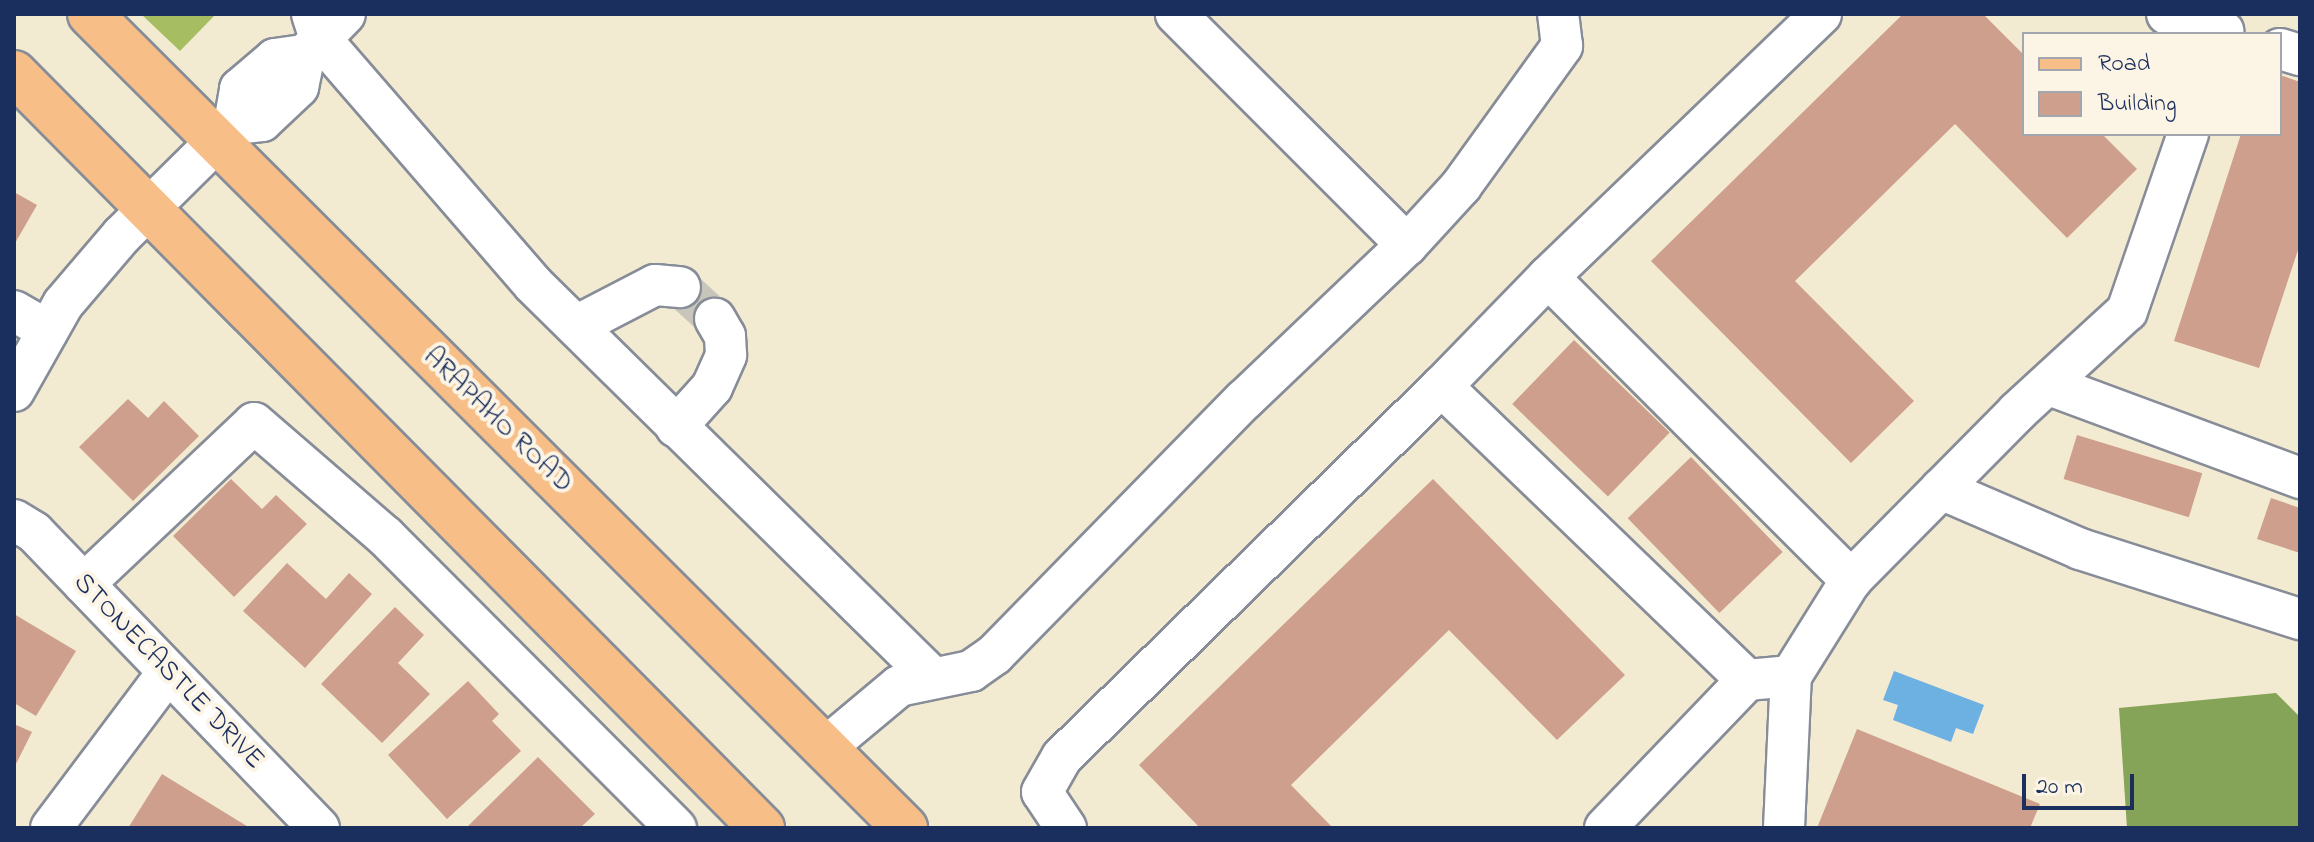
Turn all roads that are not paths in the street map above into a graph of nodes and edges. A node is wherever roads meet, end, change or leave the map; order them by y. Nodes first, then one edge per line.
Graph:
1 (90, 14) edge
2 (1176, 14) edge
3 (1558, 14) edge
4 (1821, 14) edge
5 (2167, 14) edge
6 (320, 30) edge
7 (2223, 32) edge
8 (14, 73) edge
9 (224, 132) junction
10 (2187, 136) edge
11 (146, 209) junction
12 (1407, 245) junction
13 (1548, 277) junction
14 (680, 287) dead end
15 (14, 311) edge
16 (715, 319) tunnel mouth
17 (576, 326) junction
18 (48, 331) junction
19 (2049, 385) junction
20 (1442, 386) junction
21 (14, 391) edge
22 (676, 427) junction
23 (2300, 478) edge
24 (1941, 489) junction
25 (14, 520) edge
26 (1851, 580) junction
27 (84, 584) junction
28 (2300, 619) edge
29 (168, 672) junction
30 (1791, 676) junction
31 (933, 678) junction
32 (1747, 680) junction
33 (826, 747) junction
34 (51, 828) edge
35 (319, 828) edge
36 (676, 828) edge
37 (762, 828) edge
38 (905, 828) edge
39 (1066, 828) edge
40 (1605, 828) edge
41 (1784, 828) edge

1 - 9 main road, ARAPAHO ROAD
2 - 12 street
3 - 12 street
4 - 13 street
5 - 7 street
6 - 9 street
6 - 17 street
8 - 11 main road
9 - 11 street
9 - 33 main road, ARAPAHO ROAD
10 - 19 street
11 - 18 street
11 - 37 main road
12 - 31 street
13 - 20 street
13 - 26 street
14 - 17 street
15 - 18 street
16 - 22 street
17 - 22 street
18 - 21 street
19 - 23 street
19 - 24 street
20 - 32 street
20 - 39 street
22 - 31 street
24 - 26 street
24 - 28 street
25 - 27 street, STONECASTLE DRIVE
26 - 30 street
27 - 29 street, STONECASTLE DRIVE
27 - 36 street
29 - 34 street
29 - 35 street, STONECASTLE DRIVE
30 - 32 street
30 - 41 street
31 - 33 street
32 - 40 street
33 - 38 main road, ARAPAHO ROAD

